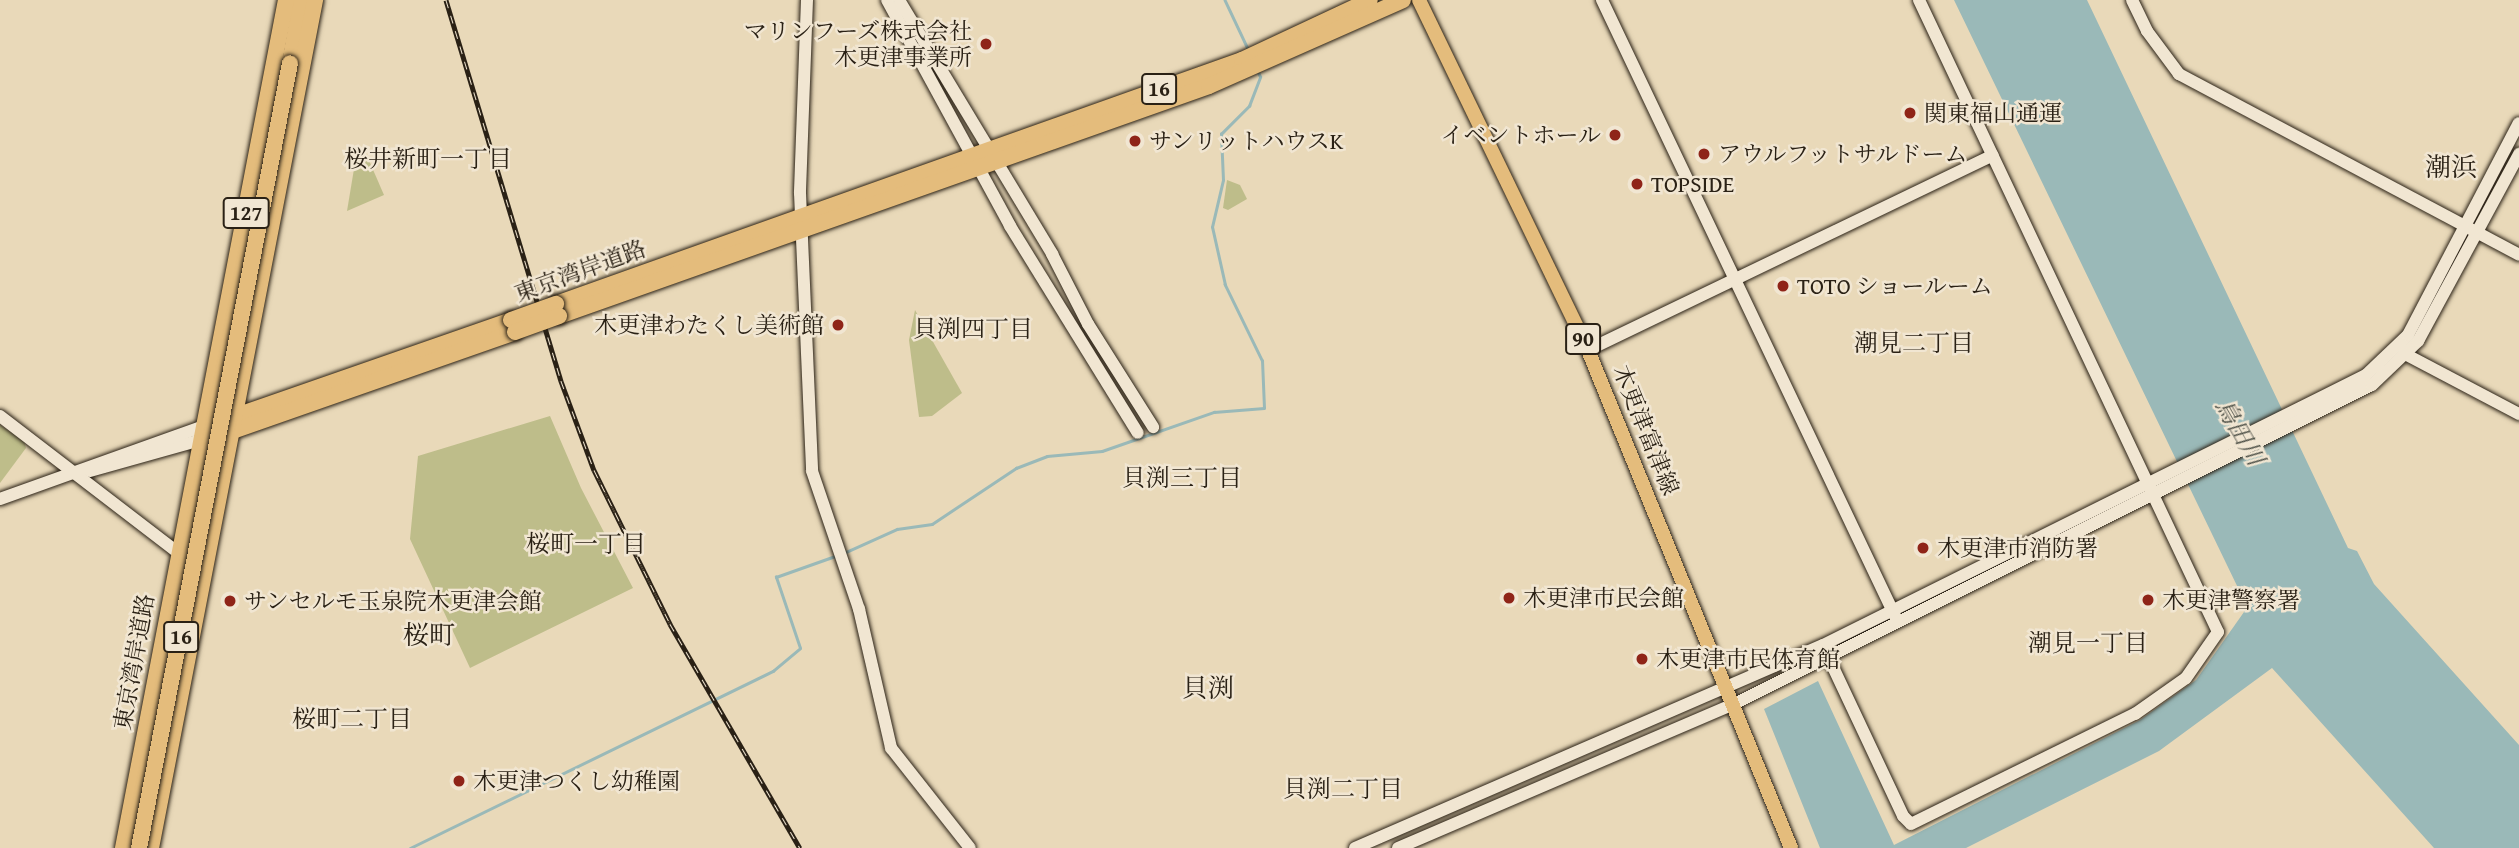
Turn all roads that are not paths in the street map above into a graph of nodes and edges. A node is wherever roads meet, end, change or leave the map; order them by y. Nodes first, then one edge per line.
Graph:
1 (286, 0) edge
2 (302, 0) edge
3 (315, 0) edge
4 (807, 0) edge
5 (887, 0) edge
6 (899, 0) edge
7 (1370, 0) edge
8 (1403, 0) edge
9 (1419, 0) edge
10 (1602, 0) edge
11 (1919, 0) edge
12 (2132, 0) edge
13 (2519, 123) edge
14 (987, 147) junction
15 (971, 153) junction
16 (2519, 154) edge
17 (1993, 155) junction
18 (996, 163) junction
19 (979, 169) junction
20 (801, 214) junction
21 (2466, 227) junction
22 (803, 232) junction
23 (2479, 234) junction
24 (2519, 255) edge
25 (1735, 279) junction
26 (558, 310) junction
27 (1588, 350) junction
28 (2407, 355) junction
29 (2519, 414) edge
30 (2302, 415) junction
31 (0, 416) edge
32 (230, 425) junction
33 (1153, 427) dead end
34 (202, 433) junction
35 (1138, 433) dead end
36 (76, 472) junction
37 (2152, 489) junction
38 (0, 499) edge
39 (177, 552) junction
40 (1895, 615) junction
41 (1825, 650) junction
42 (1727, 687) junction
43 (1734, 704) junction
44 (123, 848) edge
45 (139, 848) edge
46 (151, 848) edge
47 (970, 848) edge
48 (1356, 848) edge
49 (1398, 848) edge
50 (1791, 848) edge

1 - 34 highway, 127
2 - 32 highway, 127, bridge
3 - 32 highway, 127
4 - 20 street
5 - 15 street
6 - 14 street
7 - 14 highway, 東京湾岸道路 / 16
8 - 18 highway, 東京湾岸道路 / 16
9 - 27 main road, 木更津富津線 / 90
10 - 25 street
11 - 17 street
12 - 21 street
13 - 21 street
14 - 15 highway, 東京湾岸道路 / 16
14 - 18 street
15 - 19 street
15 - 20 highway, 東京湾岸道路 / 16
16 - 23 street
17 - 25 street
17 - 37 street
18 - 19 highway, 東京湾岸道路 / 16
18 - 33 street
19 - 22 highway, 東京湾岸道路 / 16
19 - 35 street
20 - 22 street
20 - 26 highway, 東京湾岸道路 / 16
21 - 23 street
21 - 30 street
22 - 26 highway, 東京湾岸道路 / 16
22 - 47 street
23 - 24 street
23 - 28 street
25 - 27 street
25 - 40 street
26 - 32 highway, 東京湾岸道路 / 16, bridge
27 - 42 main road, 木更津富津線 / 90
28 - 29 street
28 - 30 street
30 - 37 street
31 - 36 street
32 - 34 highway, 16
32 - 45 highway, 東京湾岸道路 / 16, bridge
32 - 46 highway, 16
34 - 36 street
34 - 39 highway, 東京湾岸道路 / 16
36 - 38 street
36 - 39 street
37 - 40 street
37 - 41 street
39 - 44 highway, 東京湾岸道路 / 16
40 - 41 street
41 - 42 street
41 - 43 street
42 - 43 main road, 木更津富津線 / 90
42 - 48 street
43 - 49 street
43 - 50 main road, 木更津富津線 / 90

